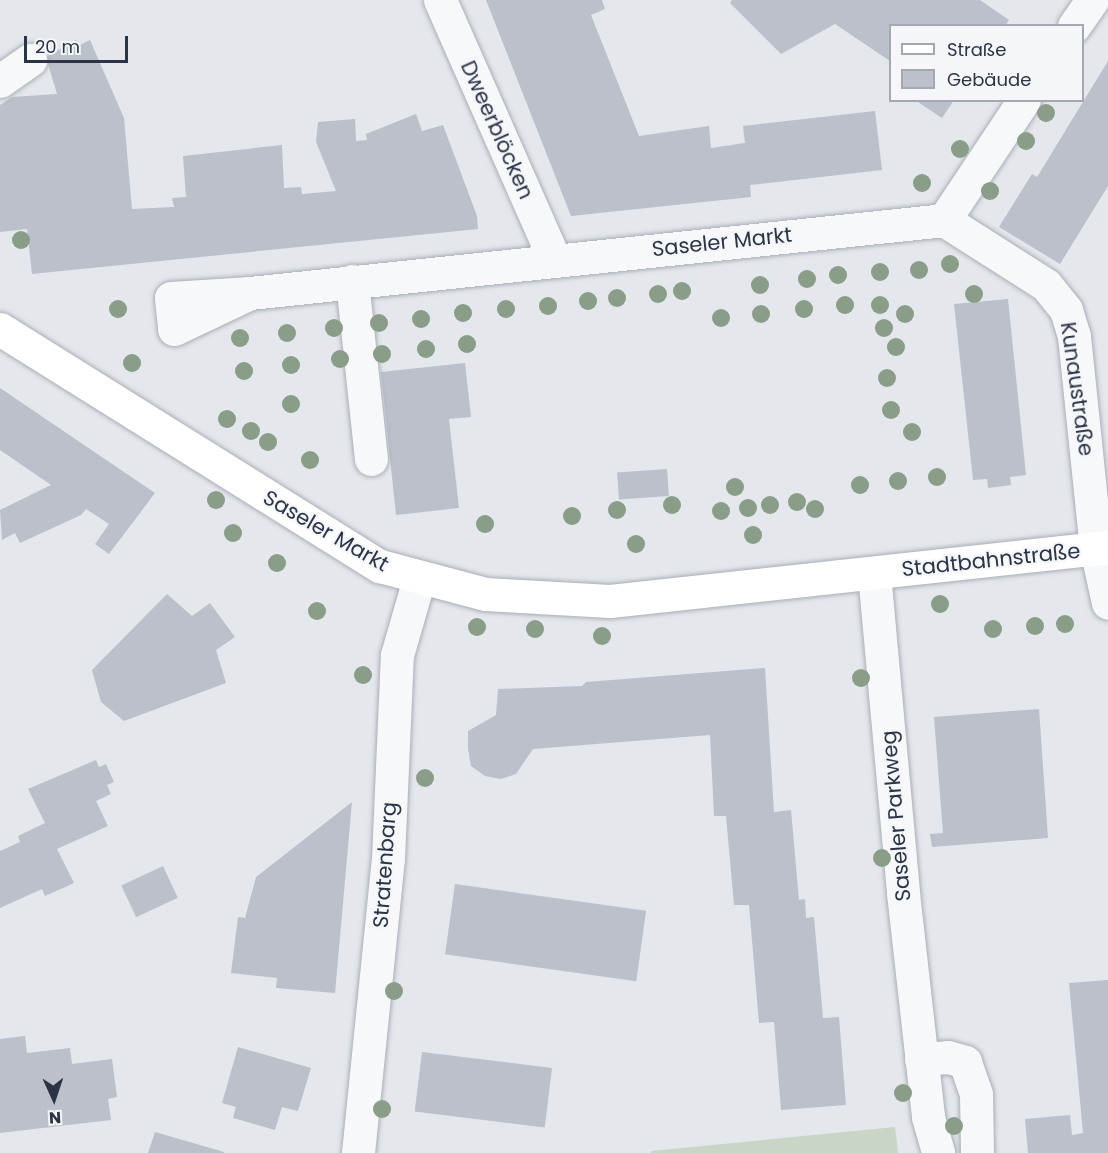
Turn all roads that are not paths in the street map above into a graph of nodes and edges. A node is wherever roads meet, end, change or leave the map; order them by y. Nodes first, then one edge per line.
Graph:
1 (440, 0) edge
2 (1092, 0) edge
3 (1075, 24) edge
4 (30, 60) dead end
5 (0, 81) edge
6 (1023, 102) edge
7 (944, 220) junction
8 (555, 261) junction
9 (352, 281) junction
10 (250, 292) dead end
11 (0, 329) edge
12 (371, 459) dead end
13 (1102, 548) edge
14 (874, 573) junction
15 (418, 579) junction
16 (1108, 603) edge
17 (921, 1059) junction
18 (358, 1153) edge
19 (938, 1153) edge
20 (976, 1153) edge

1 - 8 street, Dweerblöcken
2 - 3 street
4 - 5 street
6 - 7 street
7 - 8 street, Saseler Markt
7 - 13 street, Kunaustraße
8 - 9 street, Saseler Markt
9 - 10 street, Saseler Markt
9 - 12 street
11 - 15 main road, Saseler Markt
13 - 14 main road, Stadtbahnstraße
13 - 16 street, Kunaustraße
14 - 15 main road, Saseler Markt
14 - 17 street, Saseler Parkweg
15 - 18 street, Stratenbarg
17 - 19 street, Saseler Parkweg
17 - 20 street

